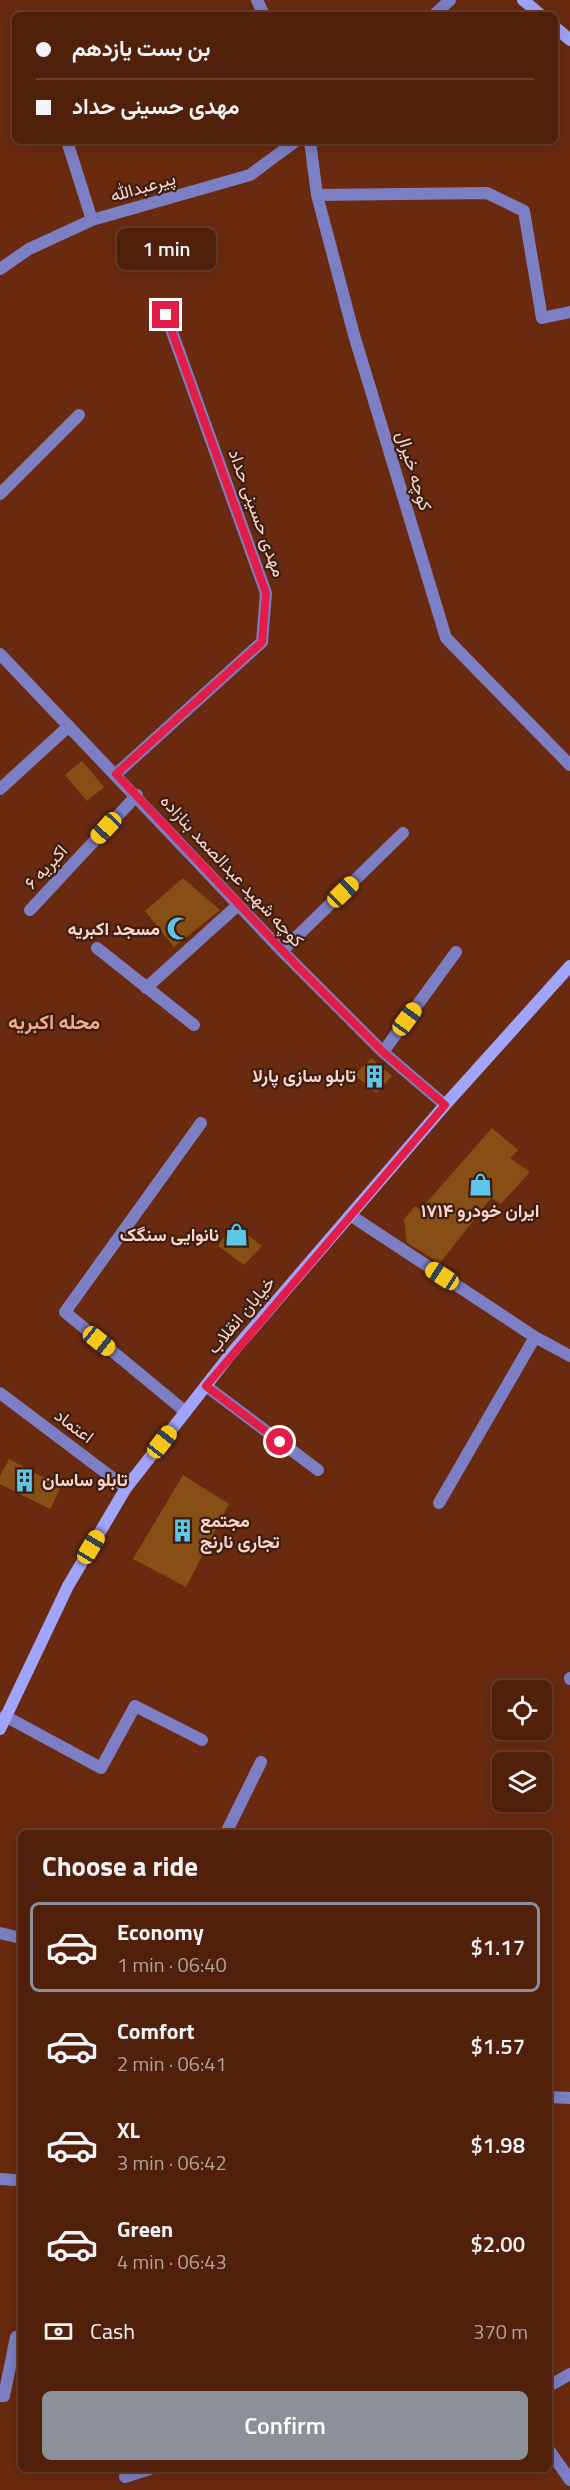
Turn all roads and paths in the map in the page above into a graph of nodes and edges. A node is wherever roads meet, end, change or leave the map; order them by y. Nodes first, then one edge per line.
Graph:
1 (450, 0) edge
2 (523, 0) edge
3 (437, 12) edge
4 (537, 12) edge
5 (558, 30) edge
6 (570, 40) edge
7 (68, 144) edge
8 (292, 144) edge
9 (310, 144) edge
10 (317, 195) junction
11 (92, 220) junction
12 (0, 254) edge
13 (11, 261) junction
14 (0, 269) edge
15 (570, 312) edge
16 (166, 315) dead end
17 (79, 415) dead end
18 (0, 494) edge
19 (0, 654) edge
20 (69, 726) junction
21 (570, 765) edge
22 (116, 774) junction
23 (0, 789) edge
24 (137, 795) junction
25 (403, 833) dead end
26 (238, 905) junction
27 (30, 910) dead end
28 (97, 948) dead end
29 (282, 951) junction
30 (456, 952) dead end
31 (570, 966) edge
32 (146, 988) junction
33 (194, 1025) dead end
34 (383, 1052) junction
35 (445, 1105) junction
36 (201, 1123) dead end
37 (350, 1215) junction
38 (535, 1337) junction
39 (570, 1356) edge
40 (206, 1386) junction
41 (0, 1393) edge
42 (186, 1412) junction
43 (318, 1470) dead end
44 (126, 1488) junction
45 (439, 1503) dead end
46 (5, 1716) junction
47 (0, 1728) edge
48 (202, 1740) dead end
49 (261, 1762) dead end
50 (227, 1830) edge
51 (0, 1933) edge
52 (18, 1937) edge
53 (552, 2097) edge
54 (570, 2098) edge
55 (0, 2179) edge
56 (14, 2180) dead end
57 (18, 2337) edge
58 (570, 2374) edge
59 (552, 2384) edge
60 (0, 2396) edge
61 (552, 2454) edge
62 (143, 2472) edge
63 (126, 2479) edge
64 (570, 2480) edge

1 - 3 street
2 - 4 main road
5 - 6 main road
7 - 11 street
8 - 11 street, پیرعبدالله
9 - 10 street, کوچه خیرال
10 - 15 street
10 - 21 street, کوچه خیرال
11 - 13 street, پیرعبدالله
12 - 13 street
13 - 14 street, پیرعبدالله
16 - 22 street, مهدی حسینی حداد
17 - 18 street
19 - 20 street, کوچه شهید عبدالصمد بنازاده
20 - 22 street, کوچه شهید عبدالصمد بنازاده
20 - 23 street
22 - 24 street, کوچه شهید عبدالصمد بنازاده
24 - 26 street, کوچه شهید عبدالصمد بنازاده
24 - 27 street, اکبریه ۶
25 - 29 street
26 - 29 street, کوچه شهید عبدالصمد بنازاده
26 - 32 street
28 - 32 street
29 - 34 street, کوچه شهید عبدالصمد بنازاده
30 - 34 street
31 - 35 main road, خیابان انقلاب
32 - 33 street
34 - 35 street, کوچه شهید عبدالصمد بنازاده
35 - 37 main road, خیابان انقلاب
36 - 42 street
37 - 38 street
37 - 40 main road, خیابان انقلاب
38 - 39 street
38 - 45 street
40 - 42 main road, خیابان انقلاب
40 - 43 street
41 - 44 street, اعتماد
42 - 44 main road, خیابان انقلاب
44 - 46 main road, خیابان انقلاب
46 - 47 main road, خیابان انقلاب
46 - 48 street
49 - 50 street
51 - 52 street
53 - 54 street
55 - 56 street
57 - 60 street
58 - 59 street
61 - 64 street
62 - 63 street

